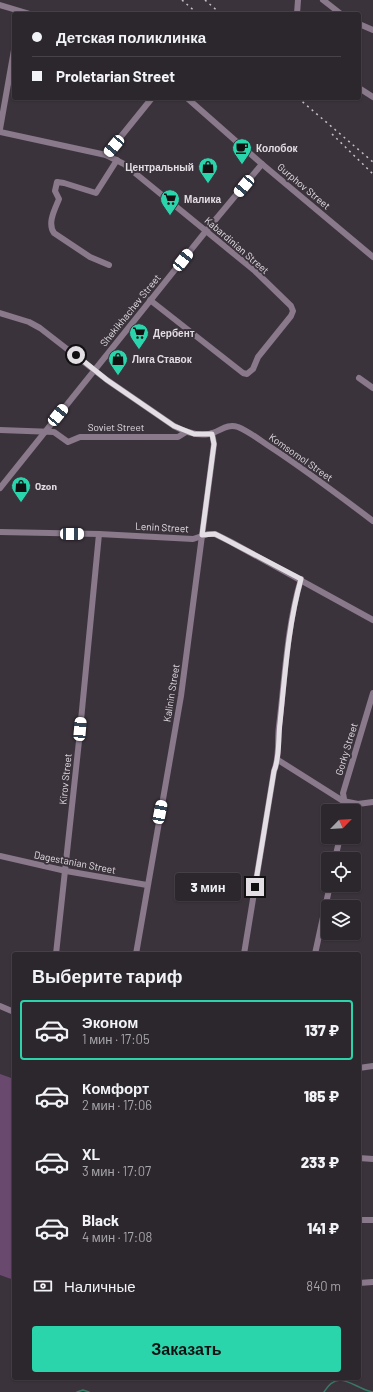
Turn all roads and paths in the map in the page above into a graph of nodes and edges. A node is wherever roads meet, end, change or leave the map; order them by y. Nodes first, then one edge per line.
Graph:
1 (298, 0) edge
2 (323, 0) edge
3 (0, 5) edge
4 (20, 12) edge
5 (297, 12) edge
6 (338, 12) edge
7 (361, 25) edge
8 (373, 30) edge
9 (12, 61) edge
10 (361, 89) edge
11 (373, 97) edge
12 (150, 100) edge
13 (189, 100) edge
14 (0, 130) edge
15 (106, 155) junction
16 (117, 160) junction
17 (262, 164) junction
18 (206, 231) junction
19 (373, 257) edge
20 (109, 265) dead end
21 (150, 300) junction
22 (0, 313) edge
23 (95, 370) junction
24 (359, 378) dead end
25 (373, 388) edge
26 (0, 430) edge
27 (45, 432) junction
28 (186, 432) junction
29 (212, 434) junction
30 (0, 488) edge
31 (373, 521) edge
32 (0, 532) edge
33 (99, 534) junction
34 (202, 535) junction
35 (301, 579) junction
36 (373, 620) edge
37 (373, 693) edge
38 (278, 760) junction
39 (343, 801) junction
40 (373, 802) edge
41 (344, 804) edge
42 (0, 856) edge
43 (66, 871) junction
44 (147, 885) junction
45 (328, 892) edge
46 (56, 952) edge
47 (136, 952) edge
48 (244, 952) edge
49 (315, 952) edge
50 (0, 1006) edge
51 (12, 1011) edge
52 (373, 1066) edge
53 (361, 1068) edge
54 (361, 1158) edge
55 (373, 1159) edge
56 (361, 1220) edge
57 (373, 1220) edge
58 (361, 1282) edge
59 (373, 1282) edge

1 - 5 street
2 - 6 street
3 - 4 street
7 - 8 street
9 - 14 street
10 - 11 street
12 - 15 street
13 - 17 street, Gurphov Street
14 - 15 street, Kabardinian Street
15 - 16 street, Kabardinian Street
16 - 18 street, Kabardinian Street
16 - 20 street
17 - 18 street, Shekikhachev Street
17 - 19 street, Gurphov Street
18 - 21 street, Shekikhachev Street
18 - 21 street, Kabardinian Street
21 - 23 street, Shekikhachev Street
22 - 23 street
23 - 27 street, Shekikhachev Street
23 - 28 street
24 - 25 street
26 - 27 street, Soviet Street
27 - 28 street, Soviet Street
27 - 30 street, Shekikhachev Street
28 - 29 street
29 - 31 street, Komsomol Street
29 - 34 street, Kalinin Street
32 - 33 street, Lenin Street
33 - 34 street, Lenin Street
33 - 43 street, Kirov Street
34 - 35 street, Lenin Street
34 - 44 street, Kalinin Street
35 - 36 street, Lenin Street
35 - 38 street
37 - 39 street, Gorky Street
38 - 39 street
38 - 48 street
39 - 40 street
39 - 41 street, Gorky Street
42 - 43 street, Dagestanian Street
43 - 44 street, Dagestanian Street
43 - 46 street, Kirov Street
44 - 47 street, Kalinin Street
45 - 49 street
50 - 51 street
52 - 53 street
54 - 55 street
56 - 57 street
58 - 59 street

